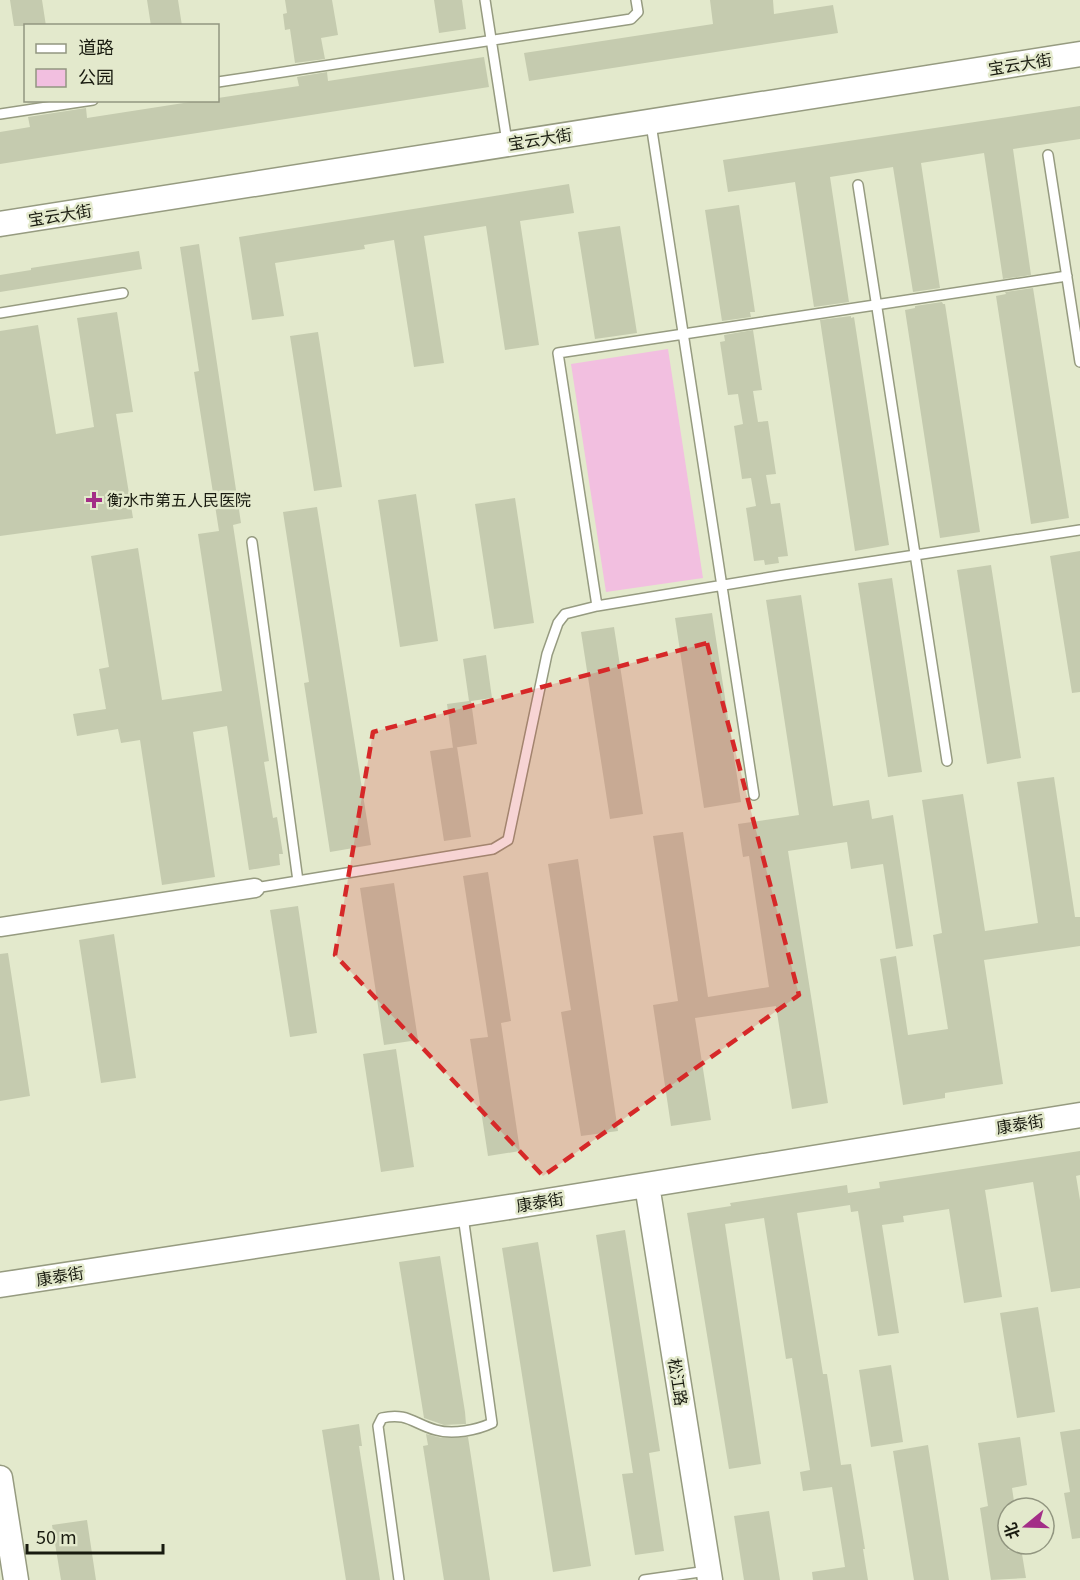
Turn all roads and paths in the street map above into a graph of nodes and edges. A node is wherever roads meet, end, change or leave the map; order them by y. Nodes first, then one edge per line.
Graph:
1 (484, 0) edge
2 (636, 0) edge
3 (491, 41) junction
4 (1080, 54) edge
5 (219, 82) edge
6 (80, 102) edge
7 (0, 114) edge
8 (651, 122) junction
9 (507, 144) junction
10 (1048, 154) dead end
11 (858, 185) dead end
12 (0, 224) edge
13 (1067, 276) junction
14 (123, 293) dead end
15 (877, 305) junction
16 (0, 313) edge
17 (684, 334) junction
18 (1080, 362) edge
19 (1080, 530) edge
20 (252, 542) dead end
21 (915, 556) junction
22 (722, 586) junction
23 (597, 606) junction
24 (946, 761) dead end
25 (754, 795) dead end
26 (298, 881) junction
27 (255, 888) joint
28 (0, 927) edge
29 (1080, 1115) edge
30 (646, 1185) junction
31 (463, 1214) junction
32 (0, 1285) edge
33 (0, 1478) edge
34 (710, 1575) edge
35 (16, 1580) edge
36 (399, 1580) edge
37 (644, 1580) edge

1 - 3 lane
2 - 3 lane
3 - 5 lane
3 - 9 lane
4 - 8 street, 宝云大街
6 - 7 lane
8 - 9 street, 宝云大街
8 - 17 lane
9 - 12 street, 宝云大街
10 - 13 lane
11 - 15 lane
13 - 15 lane
13 - 18 lane
14 - 16 lane
15 - 17 lane
15 - 21 lane
17 - 22 lane
17 - 23 lane
19 - 21 lane
20 - 26 lane
21 - 22 lane
21 - 24 lane
22 - 23 lane
22 - 25 lane
23 - 26 lane
26 - 27 lane
27 - 28 street
29 - 30 street, 康泰街
30 - 31 street, 康泰街
30 - 34 street, 松江路
31 - 32 street, 康泰街
31 - 36 lane
33 - 35 street
34 - 37 lane

